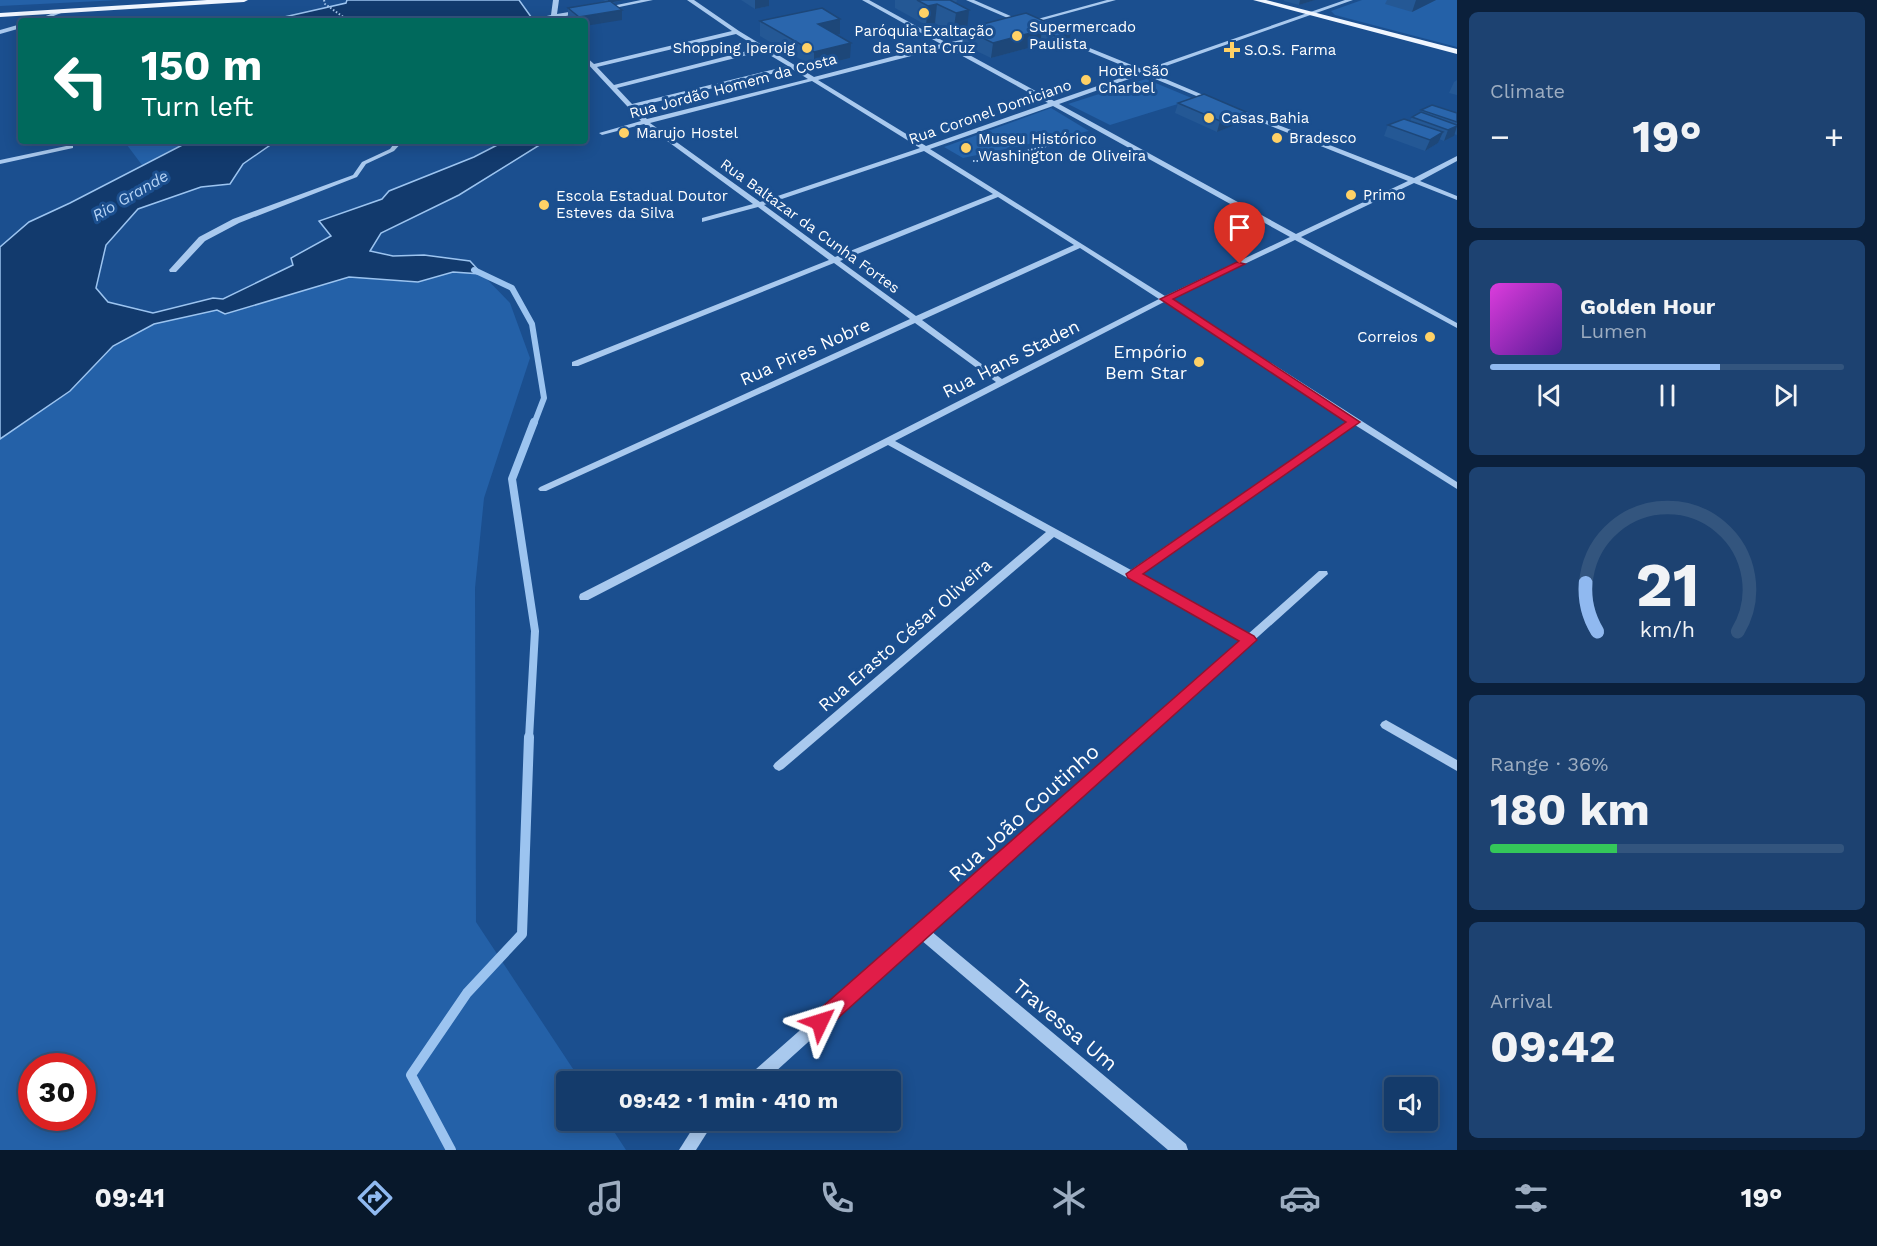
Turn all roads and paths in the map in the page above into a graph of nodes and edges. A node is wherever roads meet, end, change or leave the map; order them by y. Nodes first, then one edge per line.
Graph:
1 (244, 0) edge
2 (556, 0) edge
3 (650, 0) edge
4 (690, 0) edge
5 (865, 0) edge
6 (969, 0) edge
7 (1113, 0) edge
8 (1257, 0) edge
9 (1350, 0) edge
10 (325, 2) edge
11 (600, 9) edge
12 (63, 11) junction
13 (588, 11) edge
14 (1310, 14) junction
15 (0, 15) edge
16 (44, 18) edge
17 (345, 18) edge
18 (556, 18) edge
19 (560, 18) edge
20 (1026, 24) junction
21 (18, 27) edge
22 (1014, 27) edge
23 (1035, 28) edge
24 (0, 32) edge
25 (737, 32) junction
26 (980, 36) edge
27 (1055, 36) edge
28 (946, 45) junction
29 (764, 50) junction
30 (1457, 52) edge
31 (588, 61) edge
32 (593, 66) junction
33 (792, 67) junction
34 (1143, 73) junction
35 (813, 80) junction
36 (613, 87) junction
37 (1218, 103) edge
38 (1054, 104) junction
39 (631, 106) junction
40 (1229, 107) edge
41 (648, 123) junction
42 (1104, 131) junction
43 (602, 134) dead end
44 (398, 144) edge
45 (71, 147) dead end
46 (924, 149) junction
47 (1457, 158) edge
48 (0, 162) edge
49 (951, 165) junction
50 (1414, 181) junction
51 (999, 194) junction
52 (1457, 198) edge
53 (758, 205) junction
54 (705, 220) dead end
55 (1296, 237) junction
56 (1080, 245) junction
57 (833, 260) junction
58 (173, 270) dead end
59 (1166, 299) junction
60 (915, 320) junction
61 (1457, 326) edge
62 (575, 364) dead end
63 (1001, 382) junction
64 (1354, 422) junction
65 (890, 442) junction
66 (1457, 486) edge
67 (543, 489) dead end
68 (1054, 531) junction
69 (1133, 574) junction
70 (1323, 574) dead end
71 (584, 597) dead end
72 (1249, 640) junction
73 (1386, 725) dead end
74 (778, 766) dead end
75 (1457, 766) edge
76 (922, 932) junction
77 (764, 1071) edge
78 (700, 1131) edge
79 (687, 1150) edge
80 (1180, 1150) edge

1 - 12 main road
2 - 18 street
3 - 11 street
4 - 25 street
5 - 28 street
6 - 20 street
7 - 20 street
8 - 14 main road
9 - 14 street, Rua Coronel Domiciano
10 - 17 path
12 - 15 main road
12 - 16 street
13 - 19 street
14 - 30 main road
14 - 34 street, Rua Coronel Domiciano
20 - 22 street
20 - 23 street
21 - 24 street
25 - 29 street
25 - 32 street
26 - 28 street, Rua Jordão Homem da Costa
27 - 34 street
28 - 35 street, Rua Jordão Homem da Costa
28 - 38 street
29 - 33 street
29 - 36 street
31 - 32 street, Rua Baltazar da Cunha Fortes
32 - 36 street, Rua Baltazar da Cunha Fortes
33 - 35 street
33 - 39 street
34 - 37 street
34 - 38 street, Rua Coronel Domiciano
35 - 41 street, Rua Jordão Homem da Costa
35 - 46 street
36 - 39 street, Rua Baltazar da Cunha Fortes
38 - 42 street
38 - 46 street, Rua Coronel Domiciano
39 - 41 street, Rua Baltazar da Cunha Fortes
40 - 50 street
41 - 43 street, Rua Jordão Homem da Costa
41 - 53 street, Rua Baltazar da Cunha Fortes
42 - 49 path
42 - 55 street
44 - 58 street
45 - 48 street
46 - 49 street
46 - 53 street, Rua Coronel Domiciano
47 - 50 street, Rua Hans Staden
49 - 51 street
50 - 52 street
50 - 55 street, Rua Hans Staden
51 - 56 street
51 - 57 street
53 - 54 street, Rua Coronel Domiciano
53 - 57 street, Rua Baltazar da Cunha Fortes
55 - 59 street, Rua Hans Staden
55 - 61 street
56 - 59 street
56 - 60 street, Rua Pires Nobre
57 - 60 street, Rua Baltazar da Cunha Fortes
57 - 62 street
59 - 63 street, Rua Hans Staden
59 - 64 street
60 - 63 street, Rua Baltazar da Cunha Fortes
60 - 67 street, Rua Pires Nobre
63 - 65 street, Rua Hans Staden
64 - 66 street
64 - 69 street
65 - 68 street
65 - 71 street, Rua Hans Staden
68 - 69 street
68 - 74 street, Rua Erasto César Oliveira
69 - 72 street
70 - 72 street, Rua João Coutinho
72 - 76 street, Rua João Coutinho
73 - 75 street
76 - 77 street, Rua João Coutinho
76 - 80 street, Travessa Um
78 - 79 street

